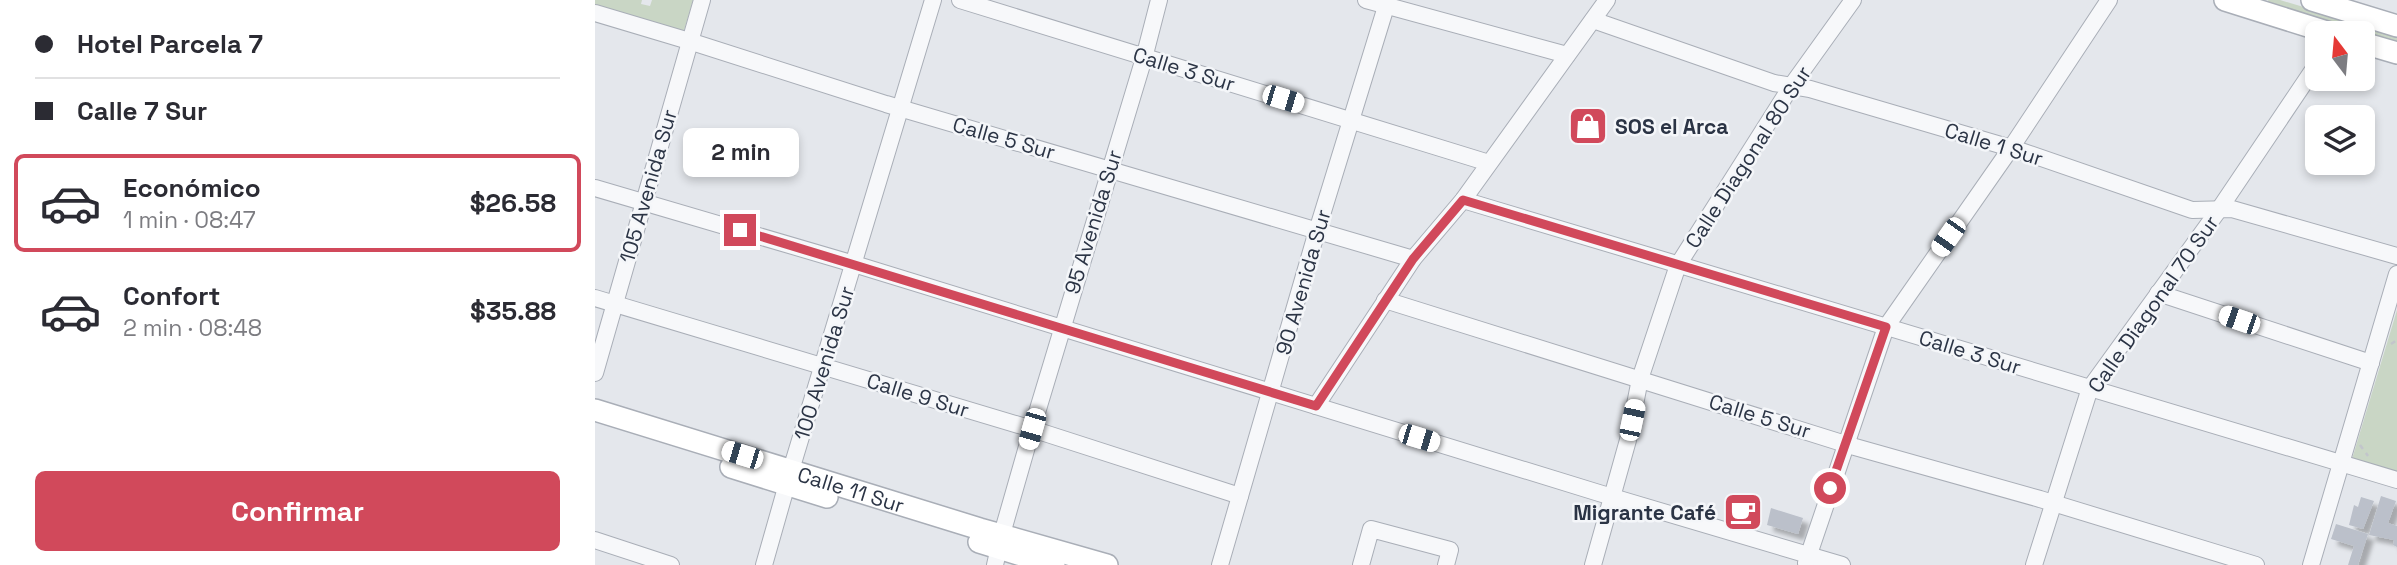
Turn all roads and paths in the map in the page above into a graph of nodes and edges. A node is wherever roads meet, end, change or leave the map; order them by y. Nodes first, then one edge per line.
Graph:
1 (702, 0) edge
2 (933, 0) edge
3 (960, 0) edge
4 (1159, 0) edge
5 (1366, 0) edge
6 (1607, 0) edge
7 (1853, 0) edge
8 (2109, 0) edge
9 (2225, 0) edge
10 (2312, 0) edge
11 (1387, 3) edge
12 (2265, 6) edge
13 (2360, 7) edge
14 (595, 13) edge
15 (1593, 20) junction
16 (2305, 23) edge
17 (2397, 26) edge
18 (689, 41) junction
19 (2375, 47) edge
20 (2397, 53) edge
21 (1567, 55) junction
22 (1144, 58) junction
23 (2305, 82) edge
24 (1791, 85) junction
25 (899, 108) junction
26 (1352, 119) junction
27 (2011, 148) junction
28 (1489, 163) junction
29 (1109, 169) junction
30 (595, 188) edge
31 (1463, 200) junction
32 (645, 201) junction
33 (2218, 211) junction
34 (1317, 231) junction
35 (2397, 256) edge
36 (1413, 259) junction
37 (854, 264) junction
38 (1678, 265) junction
39 (2397, 274) edge
40 (2158, 293) junction
41 (595, 298) edge
42 (1385, 300) junction
43 (615, 305) junction
44 (1886, 327) junction
45 (1061, 329) junction
46 (2397, 340) edge
47 (2386, 346) dead end
48 (2371, 363) junction
49 (822, 365) junction
50 (595, 373) edge
51 (1640, 379) junction
52 (2090, 388) junction
53 (1270, 393) junction
54 (1316, 406) junction
55 (595, 410) edge
56 (595, 425) edge
57 (1032, 429) junction
58 (1845, 443) junction
59 (2360, 445) dead end
60 (2370, 459) dead end
61 (2341, 463) junction
62 (789, 477) junction
63 (2397, 480) edge
64 (1240, 496) junction
65 (1613, 497) junction
66 (2052, 503) junction
67 (595, 540) edge
68 (999, 549) edge
69 (1807, 560) edge
70 (671, 565) edge
71 (764, 565) edge
72 (1054, 565) edge
73 (1107, 565) edge
74 (1220, 565) edge
75 (1361, 565) edge
76 (1446, 565) edge
77 (1593, 565) edge
78 (1842, 565) edge
79 (2034, 565) edge
80 (2256, 565) edge
81 (2311, 565) edge

1 - 18 street, 105 Avenida Sur
2 - 25 street, 100 Avenida Sur
3 - 22 street, Calle 3 Sur
4 - 22 street, 95 Avenida Sur
5 - 11 street
6 - 15 street
7 - 24 street, Calle Diagonal 80 Sur
8 - 27 street
9 - 12 main road
10 - 13 main road
11 - 21 street
11 - 26 street, 90 Avenida Sur
12 - 16 main road
13 - 17 main road
14 - 18 street, Calle 5 Sur
15 - 21 street
15 - 24 street, Calle 1 Sur
18 - 25 street, Calle 5 Sur
18 - 32 street, 105 Avenida Sur
19 - 20 main road
21 - 28 street
22 - 26 street, Calle 3 Sur
22 - 29 street, 95 Avenida Sur
23 - 33 street, Calle Diagonal 70 Sur
24 - 27 street, Calle 1 Sur
24 - 38 street, Calle Diagonal 80 Sur
25 - 29 street, Calle 5 Sur
25 - 37 street, 100 Avenida Sur
26 - 28 street, Calle 3 Sur
26 - 34 street, 90 Avenida Sur
27 - 33 street, Calle 1 Sur
27 - 44 street
28 - 31 street
29 - 34 street, Calle 5 Sur
29 - 45 street, 95 Avenida Sur
30 - 32 street
31 - 36 street
31 - 38 street, Calle 3 Sur
32 - 37 street
32 - 43 street, 105 Avenida Sur
33 - 35 street, Calle 1 Sur
33 - 40 street, Calle Diagonal 70 Sur
34 - 36 street, Calle 5 Sur
34 - 53 street, 90 Avenida Sur
36 - 42 street
37 - 45 street
37 - 49 street, 100 Avenida Sur
38 - 44 street, Calle 3 Sur
38 - 51 street, Calle Diagonal 80 Sur
39 - 48 street
40 - 48 street
40 - 52 street, Calle Diagonal 70 Sur
41 - 43 street, Calle 9 Sur
42 - 51 street, Calle 5 Sur
42 - 54 street
43 - 49 street, Calle 9 Sur
43 - 50 street, 105 Avenida Sur
44 - 52 street, Calle 3 Sur
44 - 58 street
45 - 53 street
45 - 57 street, 95 Avenida Sur
46 - 47 path
48 - 61 street
49 - 57 street, Calle 9 Sur
49 - 62 street, 100 Avenida Sur
51 - 58 street, Calle 5 Sur
51 - 65 street, Calle Diagonal 80 Sur
52 - 61 street, Calle 3 Sur
52 - 66 street, Calle Diagonal 70 Sur
53 - 54 street
53 - 64 street, 90 Avenida Sur
54 - 65 street
55 - 62 main road, Calle 11 Sur
56 - 62 main road, Calle 11 Sur
57 - 64 street, Calle 9 Sur
57 - 68 street, 95 Avenida Sur
58 - 66 street, Calle 5 Sur
58 - 69 street
59 - 60 path
61 - 63 street, Calle 3 Sur
61 - 81 street
62 - 68 main road, Calle 11 Sur
62 - 71 street, 100 Avenida Sur
64 - 74 street, 90 Avenida Sur
65 - 69 street
65 - 77 street, Calle Diagonal 80 Sur
66 - 79 street, Calle Diagonal 70 Sur
66 - 80 street, Calle 5 Sur
67 - 70 street
68 - 72 main road, Calle 11 Sur
68 - 73 main road, Calle 11 Sur
69 - 78 street
75 - 76 street

